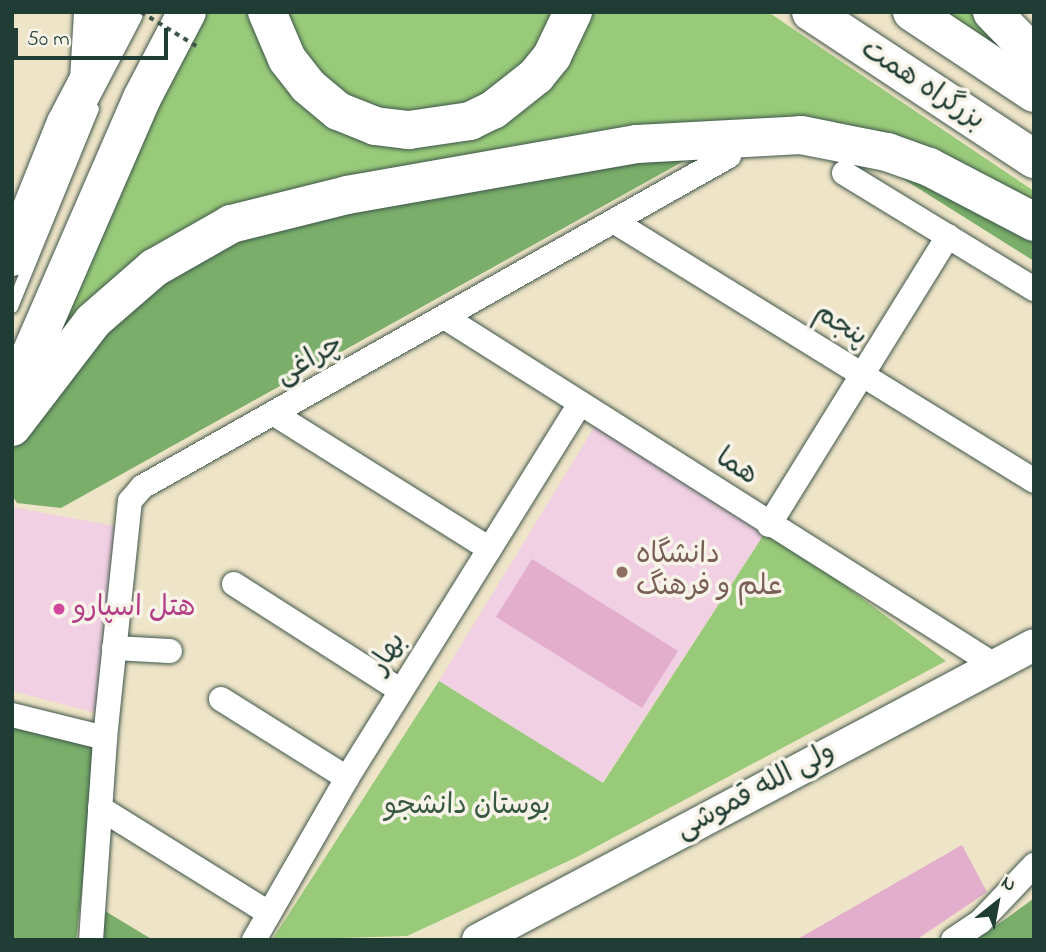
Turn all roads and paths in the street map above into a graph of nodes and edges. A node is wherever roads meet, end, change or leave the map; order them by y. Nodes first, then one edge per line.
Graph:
1 (91, 12) edge
2 (124, 12) edge
3 (141, 12) edge
4 (267, 12) edge
5 (573, 12) edge
6 (811, 12) edge
7 (912, 12) edge
8 (992, 12) edge
9 (193, 29) edge
10 (1034, 55) edge
11 (137, 75) dead end
12 (93, 89) junction
13 (1034, 93) edge
14 (122, 107) dead end
15 (112, 129) dead end
16 (729, 156) dead end
17 (1034, 159) edge
18 (844, 173) dead end
19 (615, 222) junction
20 (1034, 222) edge
21 (948, 236) junction
22 (12, 257) edge
23 (1034, 289) edge
24 (12, 307) edge
25 (446, 318) junction
26 (12, 360) edge
27 (862, 374) junction
28 (12, 397) edge
29 (580, 404) junction
30 (276, 415) junction
31 (12, 427) edge
32 (1034, 481) edge
33 (769, 525) junction
34 (490, 549) junction
35 (234, 584) dead end
36 (1034, 645) edge
37 (114, 648) junction
38 (170, 651) dead end
39 (996, 666) junction
40 (401, 691) junction
41 (221, 699) dead end
42 (12, 715) edge
43 (105, 738) junction
44 (347, 778) junction
45 (100, 808) junction
46 (1034, 865) edge
47 (269, 913) junction
48 (91, 940) edge
49 (254, 940) edge
50 (478, 940) edge
51 (953, 940) edge

1 - 12 main road
2 - 12 highway
3 - 9 path, bridge
4 - 5 highway
6 - 17 highway, بزرگراه همت
7 - 13 highway, بزرگراه همت
8 - 10 highway
9 - 28 highway
11 - 14 lane
12 - 22 highway
12 - 24 lane
15 - 26 lane
16 - 19 street, چراغی
18 - 21 street
19 - 25 street, چراغی
19 - 27 street, پنجم
20 - 31 highway
21 - 23 street
21 - 27 street
25 - 29 street, هما
25 - 30 street, چراغی
27 - 32 street, پنجم
27 - 33 street
29 - 33 street, هما
29 - 34 street, بهار
30 - 34 street
30 - 37 street, چراغی
33 - 39 street, هما
34 - 40 street, بهار
35 - 40 street
36 - 39 street, ولی الله قموشی
37 - 38 street
37 - 43 street, چراغی
39 - 50 street, ولی الله قموشی
40 - 44 street, بهار
41 - 44 street
42 - 43 street
43 - 45 street, چراغی
44 - 47 street, بهار
45 - 47 street
45 - 48 street, چراغی
46 - 51 street
47 - 49 street, بهار

